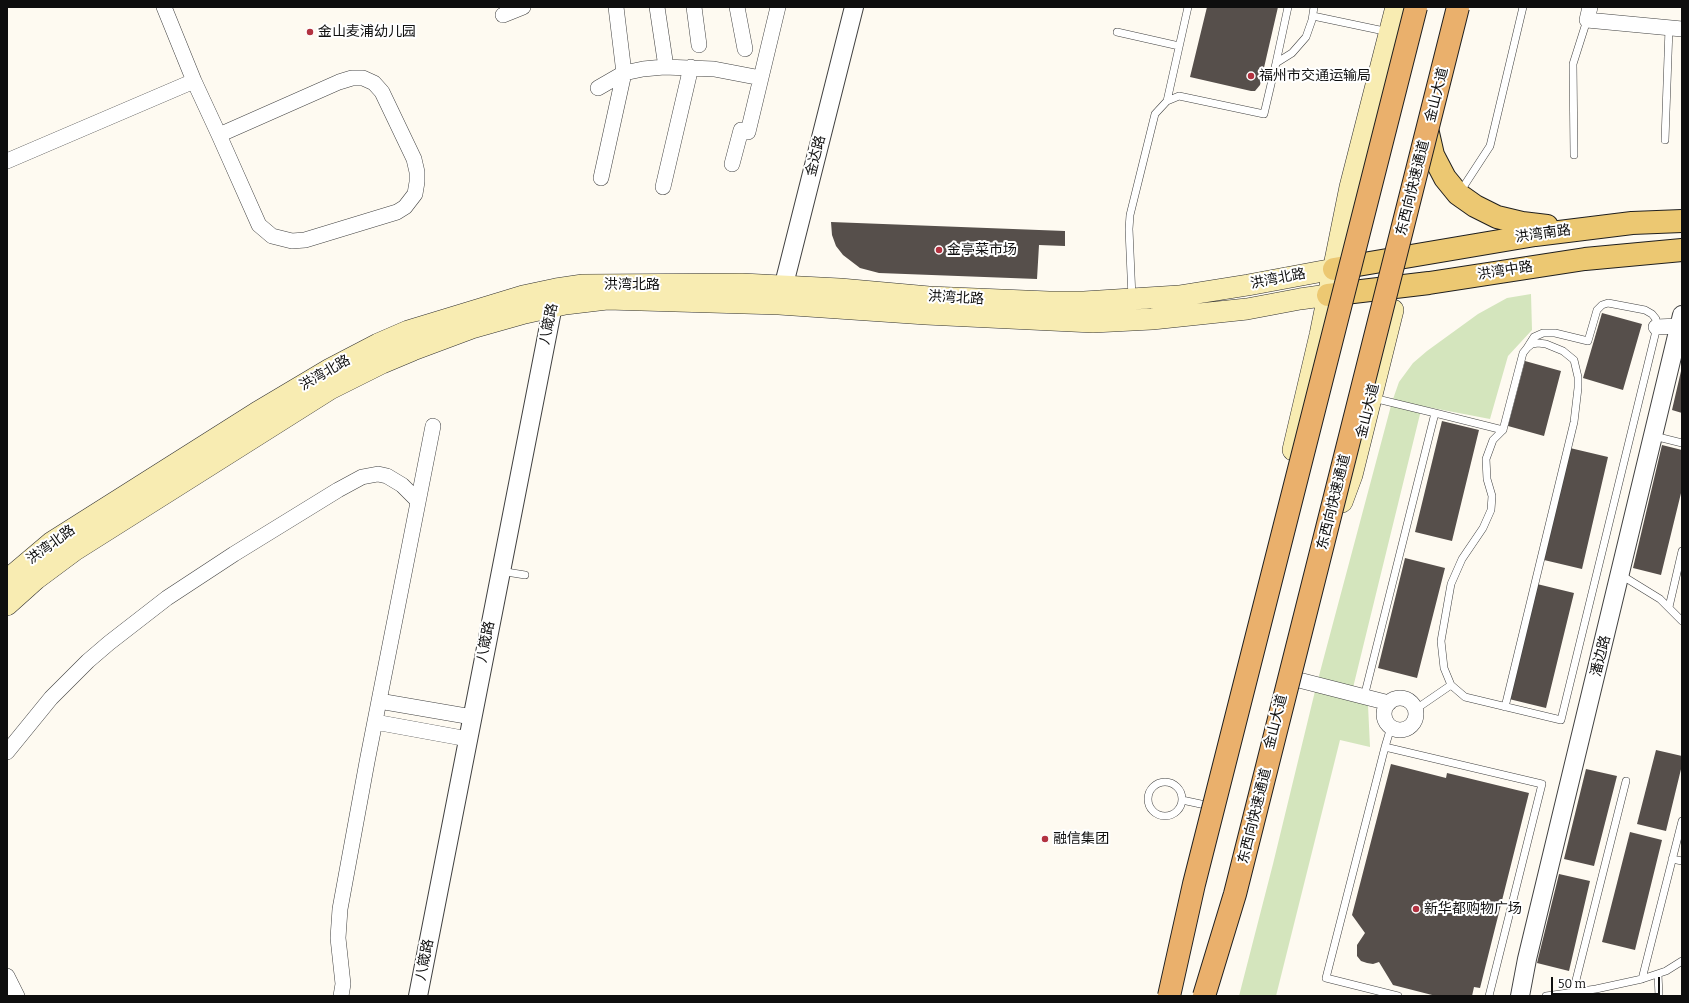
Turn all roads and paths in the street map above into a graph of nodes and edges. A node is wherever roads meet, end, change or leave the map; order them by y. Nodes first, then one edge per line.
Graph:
1 (164, 7) edge
2 (523, 7) edge
3 (616, 7) edge
4 (657, 7) edge
5 (694, 7) edge
6 (737, 7) edge
7 (778, 7) edge
8 (854, 7) edge
9 (1188, 7) edge
10 (1288, 7) edge
11 (1314, 7) edge
12 (1396, 7) edge
13 (1416, 7) edge
14 (1459, 7) edge
15 (1523, 7) edge
16 (1588, 13) edge
17 (503, 15) dead end
18 (1313, 16) junction
19 (1676, 28) edge
20 (1116, 32) dead end
21 (1389, 32) junction
22 (699, 45) dead end
23 (1179, 46) junction
24 (745, 49) dead end
25 (1276, 63) junction
26 (666, 67) junction
27 (691, 68) junction
28 (624, 73) junction
29 (761, 78) junction
30 (194, 81) junction
31 (598, 88) dead end
32 (1167, 101) junction
33 (1428, 133) junction
34 (219, 135) junction
35 (1665, 140) dead end
36 (1574, 155) dead end
37 (7, 161) edge
38 (732, 164) dead end
39 (602, 178) dead end
40 (662, 187) dead end
41 (1458, 194) junction
42 (1682, 221) edge
43 (1582, 229) junction
44 (1682, 250) edge
45 (1406, 256) junction
46 (1334, 269) junction
47 (1398, 288) junction
48 (781, 295) junction
49 (1328, 295) junction
50 (554, 298) junction
51 (1132, 310) junction
52 (1681, 321) edge
53 (1656, 327) junction
54 (1527, 348) junction
55 (1372, 397) junction
56 (1435, 413) junction
57 (433, 426) dead end
58 (1503, 430) junction
59 (1654, 436) junction
60 (1682, 443) edge
61 (418, 501) junction
62 (1682, 552) edge
63 (500, 571) junction
64 (1620, 574) junction
65 (525, 575) dead end
66 (7, 580) edge
67 (1674, 584) junction
68 (1682, 586) edge
69 (7, 605) edge
70 (1669, 607) junction
71 (1682, 621) edge
72 (1287, 677) junction
73 (1451, 685) junction
74 (1364, 697) junction
75 (379, 701) junction
76 (1389, 703) junction
77 (1505, 707) junction
78 (1416, 709) junction
79 (472, 717) junction
80 (375, 722) junction
81 (1391, 727) junction
82 (468, 739) junction
83 (1385, 747) junction
84 (7, 752) edge
85 (1626, 781) dead end
86 (1182, 800) junction
87 (1210, 806) junction
88 (1682, 821) edge
89 (1672, 859) junction
90 (1682, 861) edge
91 (1682, 961) edge
92 (1658, 974) junction
93 (7, 976) edge
94 (1642, 978) junction
95 (1573, 992) junction
96 (1523, 995) edge
97 (16, 996) edge
98 (341, 996) edge
99 (418, 996) edge
100 (1163, 996) edge
101 (1169, 996) edge
102 (1204, 996) edge
103 (1208, 996) edge
104 (1398, 996) edge
105 (1489, 996) edge
106 (1546, 996) edge
107 (1659, 996) edge

1 - 30 street
2 - 17 street
3 - 28 street
4 - 26 street
5 - 22 street
6 - 24 street
7 - 29 street
8 - 48 street, 金达路
9 - 23 lane
10 - 25 lane
11 - 18 lane
12 - 21 main road
13 - 101 highway, bridge
14 - 33 main road, 金山大道
14 - 102 highway, 东西向快速通道, bridge
15 - 41 lane
16 - 19 street
16 - 36 lane
18 - 21 lane
18 - 25 lane
19 - 35 lane
20 - 23 lane
21 - 46 main road
23 - 32 lane
25 - 32 lane
26 - 27 street
26 - 28 street
27 - 29 street
27 - 40 street
28 - 31 street
28 - 39 street
29 - 38 street
30 - 34 street
30 - 37 street
32 - 51 lane
33 - 41 main road
33 - 45 main road, 金山大道
34 - 34 street
41 - 43 main road
42 - 43 main road, 洪湾南路
43 - 45 main road, 洪湾南路
44 - 47 main road, 洪湾中路
45 - 46 main road, 洪湾南路
45 - 47 main road, 金山大道
46 - 49 main road
46 - 51 main road, 洪湾北路
47 - 49 main road, 洪湾中路
47 - 55 main road, 金山大道
48 - 50 main road, 洪湾北路
48 - 51 main road, 洪湾北路
49 - 51 main road, 洪湾北路
49 - 87 main road
50 - 63 street, 八箴路
50 - 66 main road, 洪湾北路
50 - 69 main road, 洪湾北路
52 - 53 street
52 - 59 street, 潘边路
53 - 54 lane
53 - 77 lane
54 - 58 lane
54 - 77 lane
55 - 56 lane
55 - 72 main road, 金山大道
56 - 58 lane
56 - 74 lane
57 - 61 street
58 - 73 lane
59 - 60 lane
59 - 64 street, 潘边路
61 - 75 street
61 - 84 street
62 - 67 lane
63 - 65 lane
63 - 79 street, 八箴路
64 - 70 lane
64 - 96 street, 潘边路
67 - 68 lane
67 - 70 lane
70 - 71 lane
72 - 74 street
72 - 103 main road, 金山大道
73 - 77 lane
73 - 78 lane
74 - 76 street
75 - 79 street
75 - 80 street
76 - 78 street
76 - 81 street
78 - 81 street
79 - 82 street, 八箴路
80 - 82 street
80 - 98 street
81 - 83 lane
82 - 99 street, 八箴路
83 - 104 lane
83 - 105 lane
85 - 95 lane
86 - 86 lane
86 - 87 lane
87 - 100 main road
88 - 89 lane
89 - 90 lane
89 - 94 lane
91 - 92 lane
92 - 94 lane
92 - 107 lane
93 - 97 street
94 - 95 lane
95 - 106 lane

